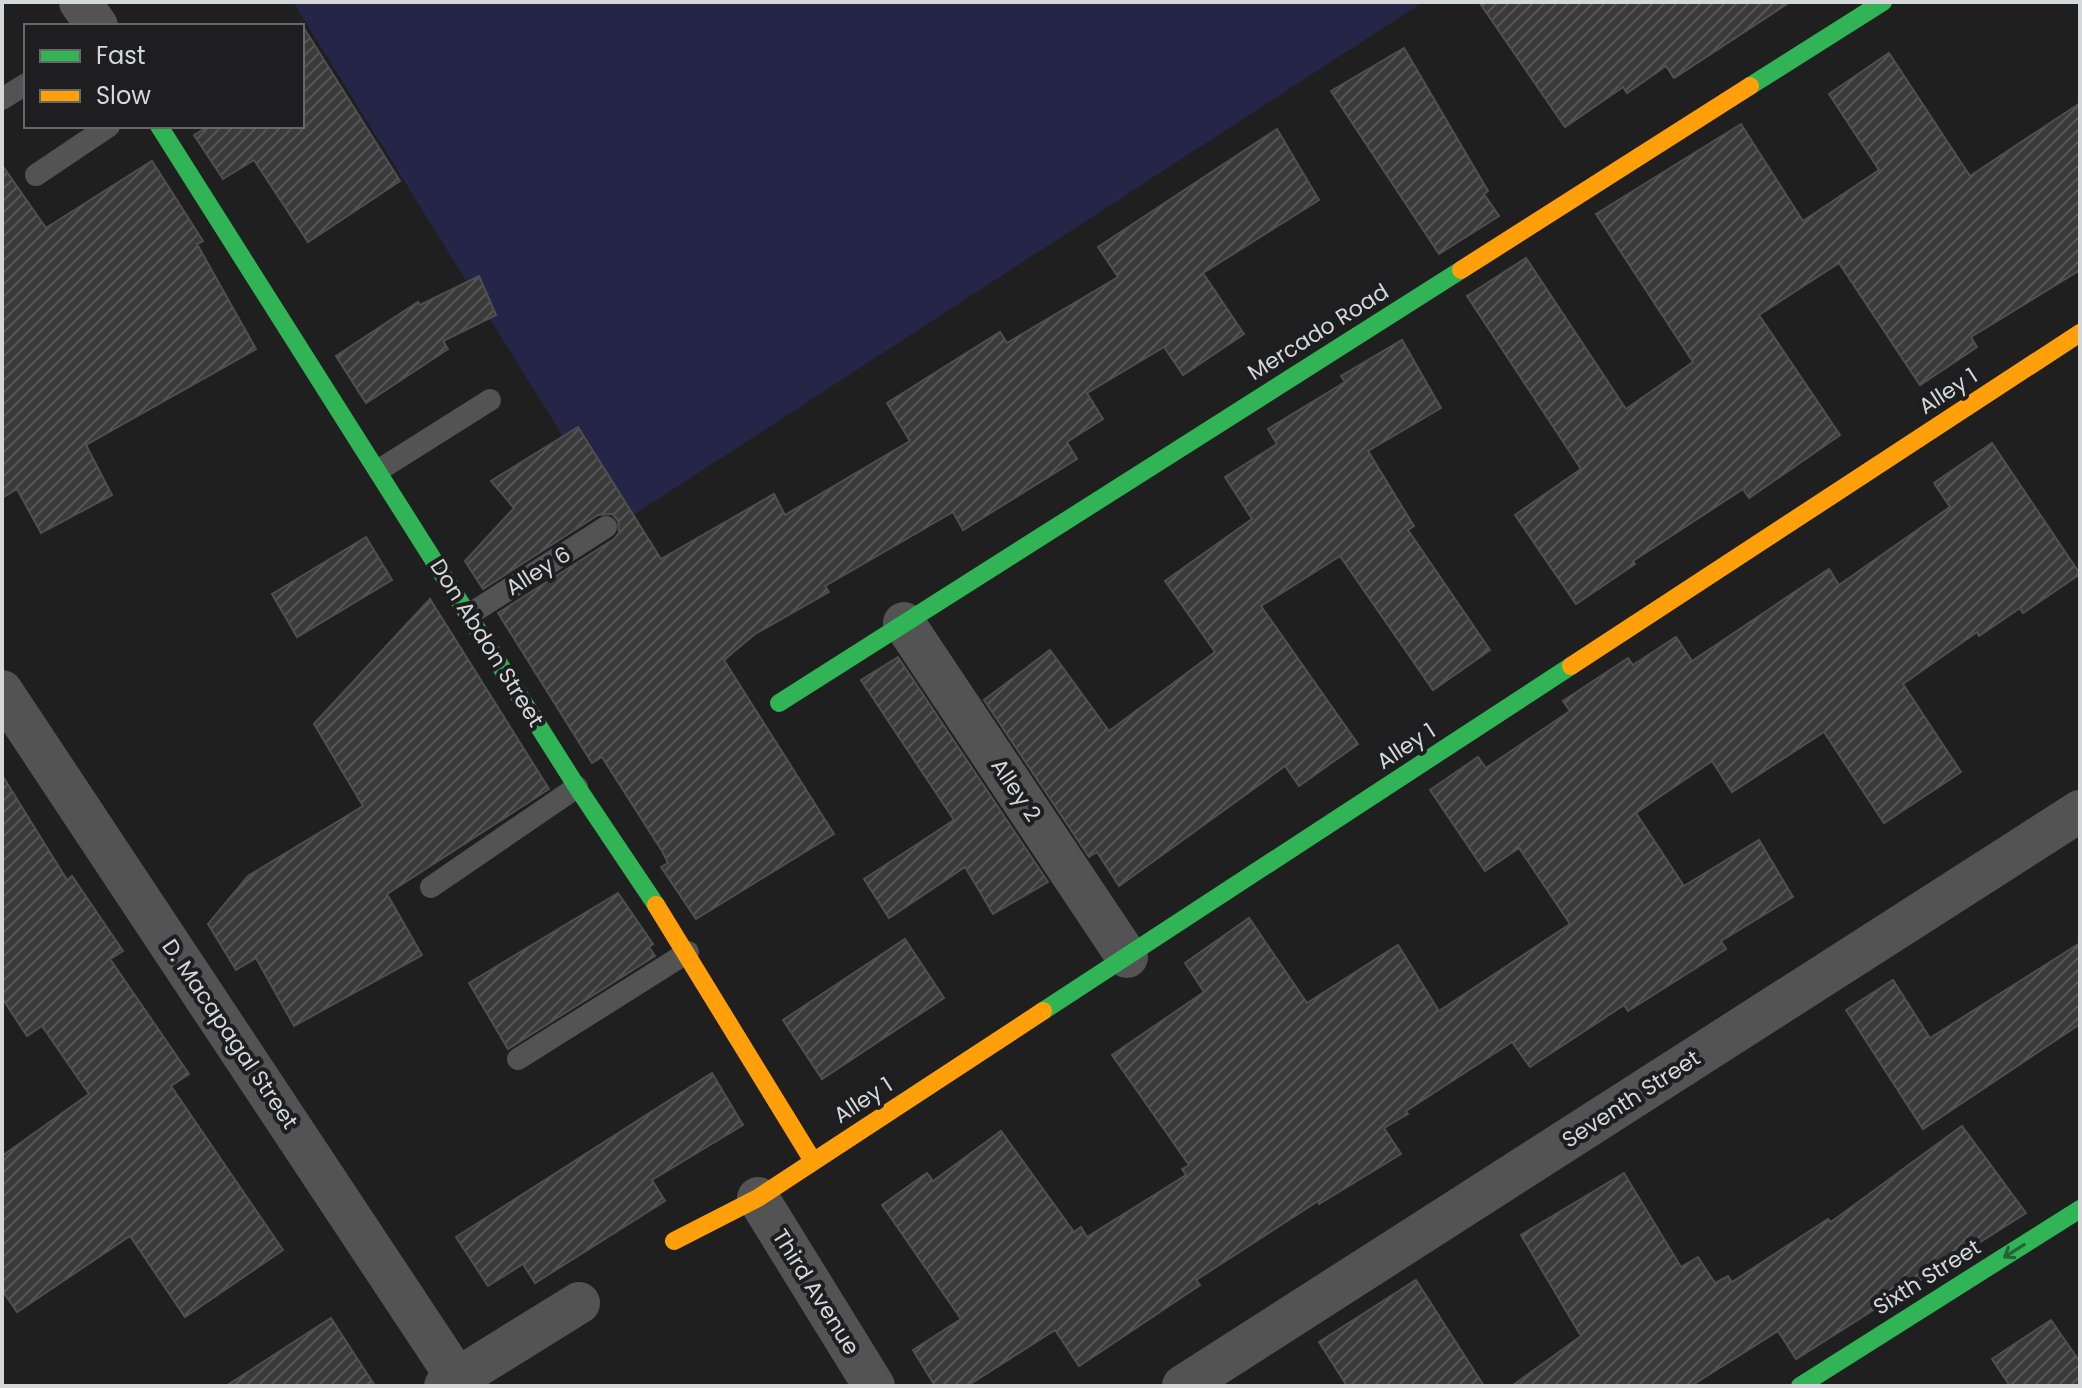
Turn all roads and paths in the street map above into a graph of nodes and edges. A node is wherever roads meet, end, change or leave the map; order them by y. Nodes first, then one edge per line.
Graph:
1 (80, 2) edge
2 (1883, 2) edge
3 (96, 24) edge
4 (24, 85) edge
5 (2, 99) edge
6 (106, 128) edge
7 (160, 128) edge
8 (36, 175) dead end
9 (2080, 333) edge
10 (490, 400) dead end
11 (379, 470) junction
12 (606, 527) dead end
13 (470, 614) junction
14 (904, 623) junction
15 (2, 691) edge
16 (779, 703) dead end
17 (577, 787) junction
18 (2080, 811) edge
19 (431, 887) dead end
20 (688, 952) junction
21 (1127, 957) junction
22 (518, 1059) dead end
23 (813, 1161) junction
24 (758, 1198) junction
25 (2080, 1209) edge
26 (674, 1241) dead end
27 (579, 1303) dead end
28 (451, 1382) edge
29 (874, 1386) edge
30 (1183, 1386) edge
31 (1800, 1386) edge

1 - 3 street
2 - 14 street, Mercado Road
4 - 5 lane
6 - 8 lane
7 - 11 street, Don Abdon Street
9 - 21 street, Alley 1
10 - 11 lane
11 - 13 street, Don Abdon Street
12 - 13 lane, Alley 6
13 - 17 street, Don Abdon Street
14 - 16 street, Mercado Road
14 - 21 street, Alley 2
15 - 28 street, D. Macapagal Street
17 - 19 lane
17 - 20 street, Don Abdon Street
18 - 30 street, Seventh Street
20 - 22 lane
20 - 23 street, Don Abdon Street
21 - 23 street, Alley 1
23 - 24 street, Alley 1
24 - 26 street, Alley 1
24 - 29 street, Third Avenue
25 -> 31 street, Sixth Street
27 - 28 street

